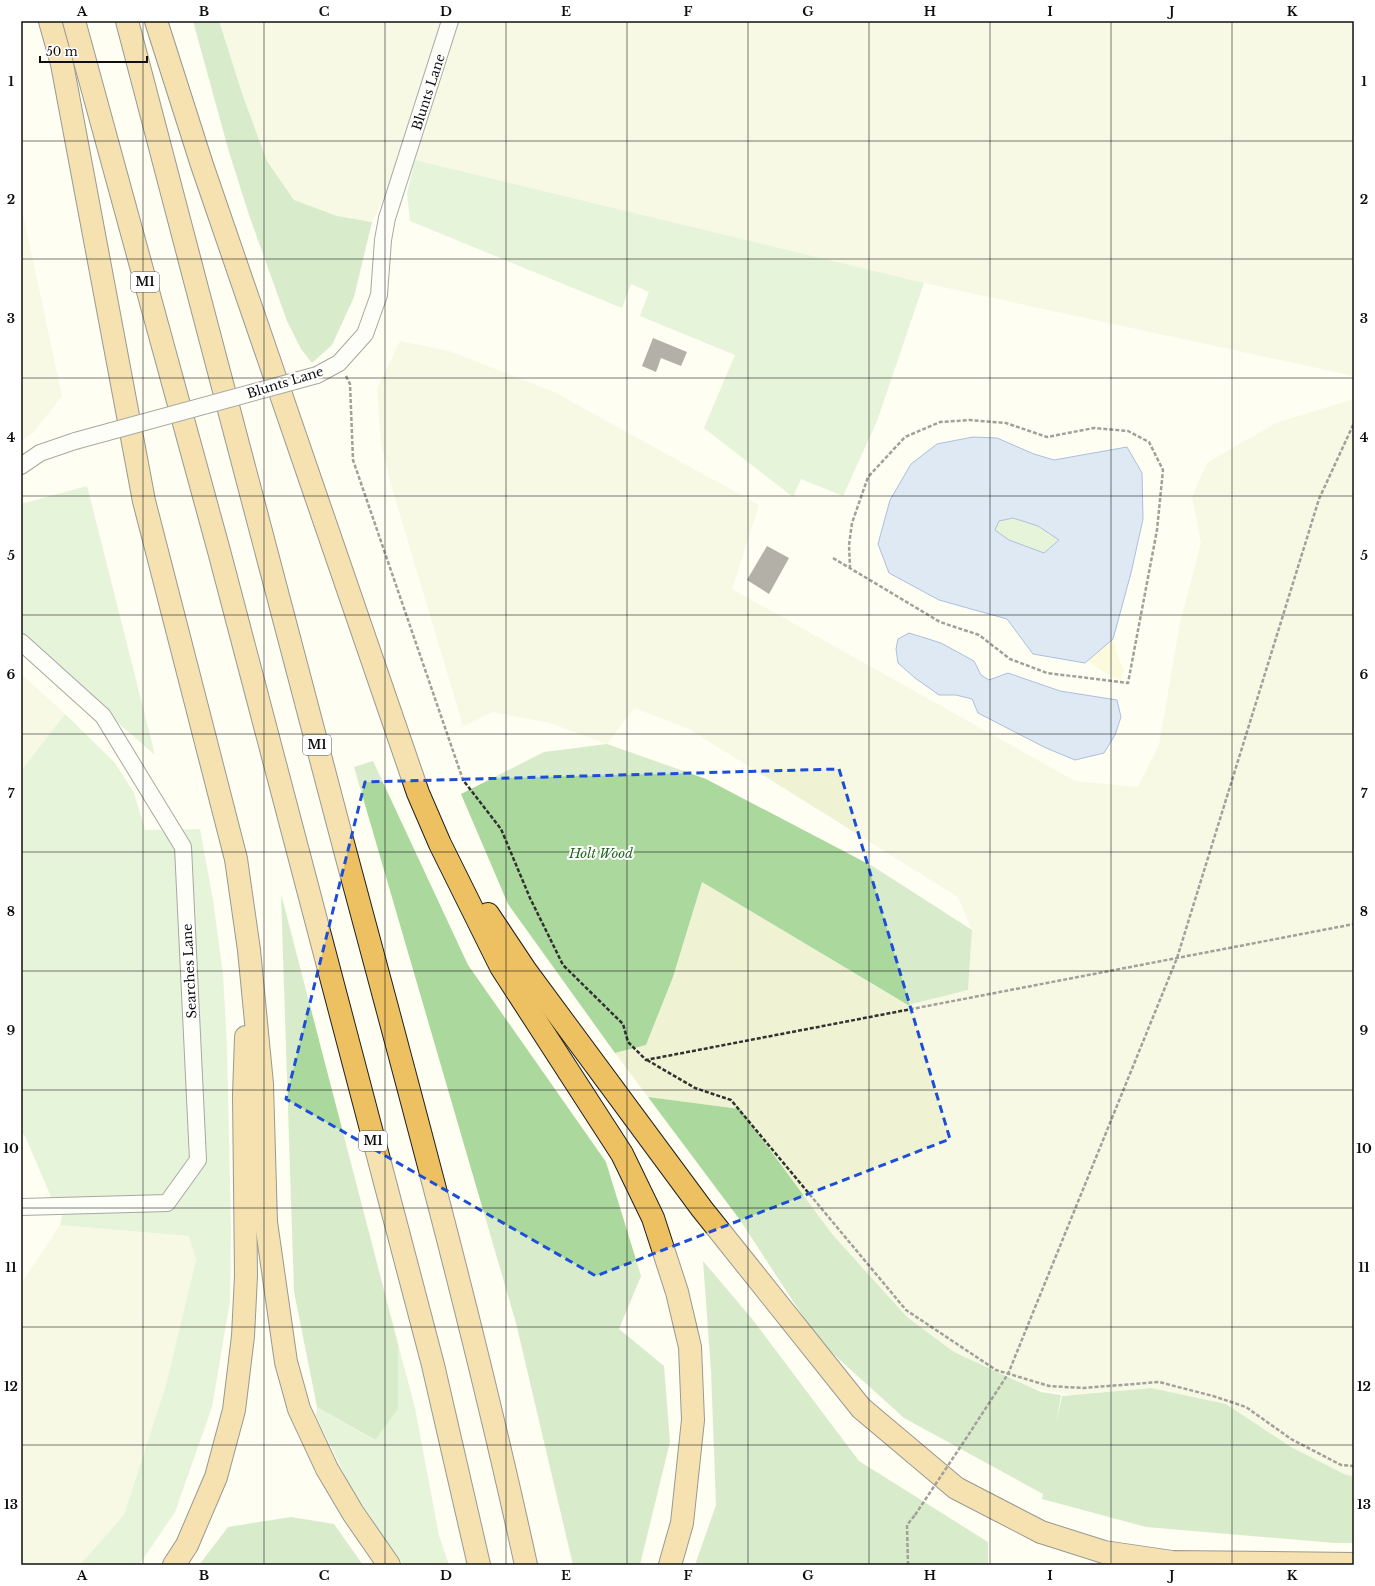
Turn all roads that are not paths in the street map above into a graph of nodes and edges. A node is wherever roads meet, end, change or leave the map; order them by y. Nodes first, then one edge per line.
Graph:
1 (50, 21) edge
2 (74, 21) edge
3 (127, 21) edge
4 (156, 21) edge
5 (450, 21) edge
6 (21, 466) edge
7 (21, 642) edge
8 (440, 844) junction
9 (249, 950) junction
10 (21, 1207) edge
11 (1354, 1564) edge
12 (174, 1565) edge
13 (389, 1565) edge
14 (479, 1565) edge
15 (526, 1565) edge
16 (670, 1565) edge

1 - 9 highway
2 - 14 highway, M1
3 - 15 highway, M1
4 - 8 highway
5 - 6 street, Blunts Lane, bridge
7 - 10 street, Searches Lane
8 - 11 highway
8 - 16 highway
9 - 12 highway
9 - 13 highway

